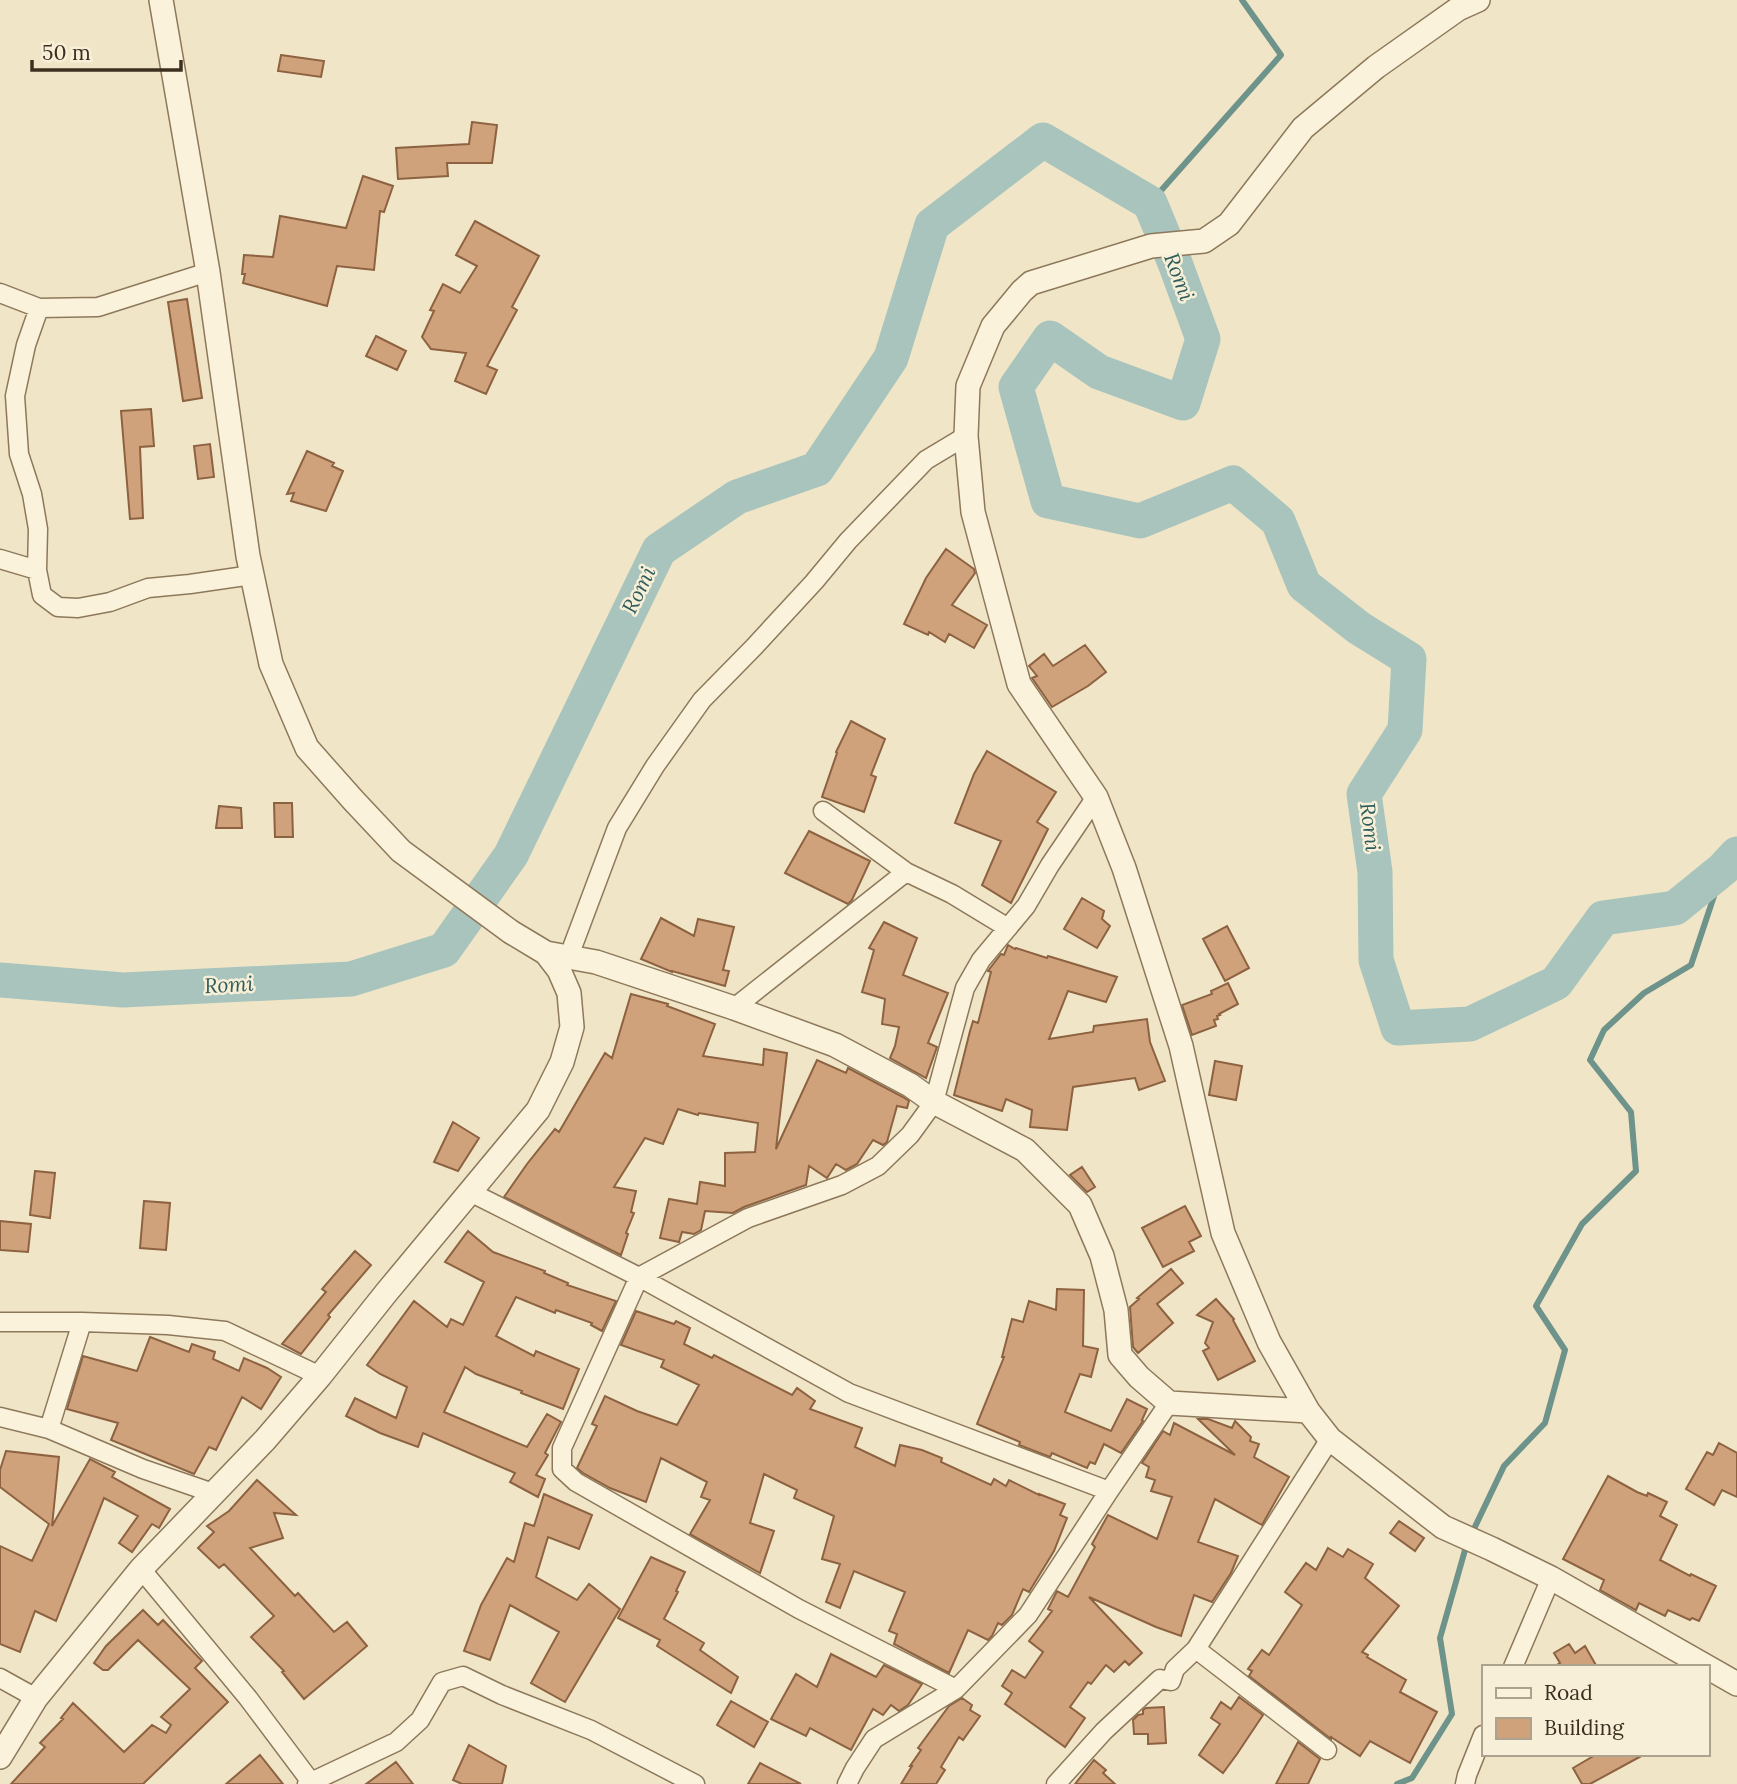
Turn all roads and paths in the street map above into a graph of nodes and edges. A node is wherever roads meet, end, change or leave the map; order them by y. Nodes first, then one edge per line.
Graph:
1 (161, 0) edge
2 (1478, 0) edge
3 (208, 272) junction
4 (0, 293) edge
5 (39, 308) junction
6 (966, 436) junction
7 (0, 559) edge
8 (37, 570) junction
9 (252, 575) junction
10 (1096, 797) junction
11 (823, 811) dead end
12 (906, 872) junction
13 (1008, 928) junction
14 (558, 955) junction
15 (734, 1008) junction
16 (934, 1102) junction
17 (470, 1192) junction
18 (639, 1277) junction
19 (0, 1322) edge
20 (82, 1322) junction
21 (320, 1376) junction
22 (1169, 1404) junction
23 (1308, 1411) junction
24 (0, 1418) edge
25 (49, 1429) junction
26 (1330, 1439) junction
27 (1109, 1491) junction
28 (213, 1493) junction
29 (141, 1569) junction
30 (1551, 1578) junction
31 (1196, 1649) junction
32 (1514, 1665) edge
33 (1704, 1665) edge
34 (1709, 1668) edge
35 (0, 1678) edge
36 (1737, 1684) edge
37 (956, 1689) junction
38 (36, 1698) junction
39 (1482, 1738) edge
40 (1327, 1750) dead end
41 (0, 1757) edge
42 (309, 1783) edge
43 (695, 1784) edge
44 (847, 1784) edge
45 (1056, 1784) edge
46 (1465, 1784) edge

1 - 3 street
2 - 6 street
3 - 5 street
3 - 9 street
4 - 5 street
5 - 8 street
6 - 10 street
6 - 14 street
7 - 8 street
8 - 9 street
9 - 14 street
10 - 13 street
10 - 23 street
11 - 12 street
12 - 13 street
12 - 15 street
13 - 16 street
14 - 15 street
14 - 17 street
15 - 16 street
16 - 18 street
16 - 22 street
17 - 18 street
17 - 21 street
18 - 27 street
18 - 37 street
19 - 20 street
20 - 21 street
20 - 25 street
21 - 28 street
22 - 23 street
22 - 27 street
23 - 26 street
24 - 25 street
25 - 28 street
26 - 30 street
26 - 31 street
27 - 37 street
28 - 29 street
29 - 38 street
29 - 42 street
30 - 32 street
30 - 33 street
31 - 40 street
31 - 45 street
34 - 36 street
35 - 38 street
37 - 44 street
38 - 41 street
39 - 46 street
42 - 43 street

